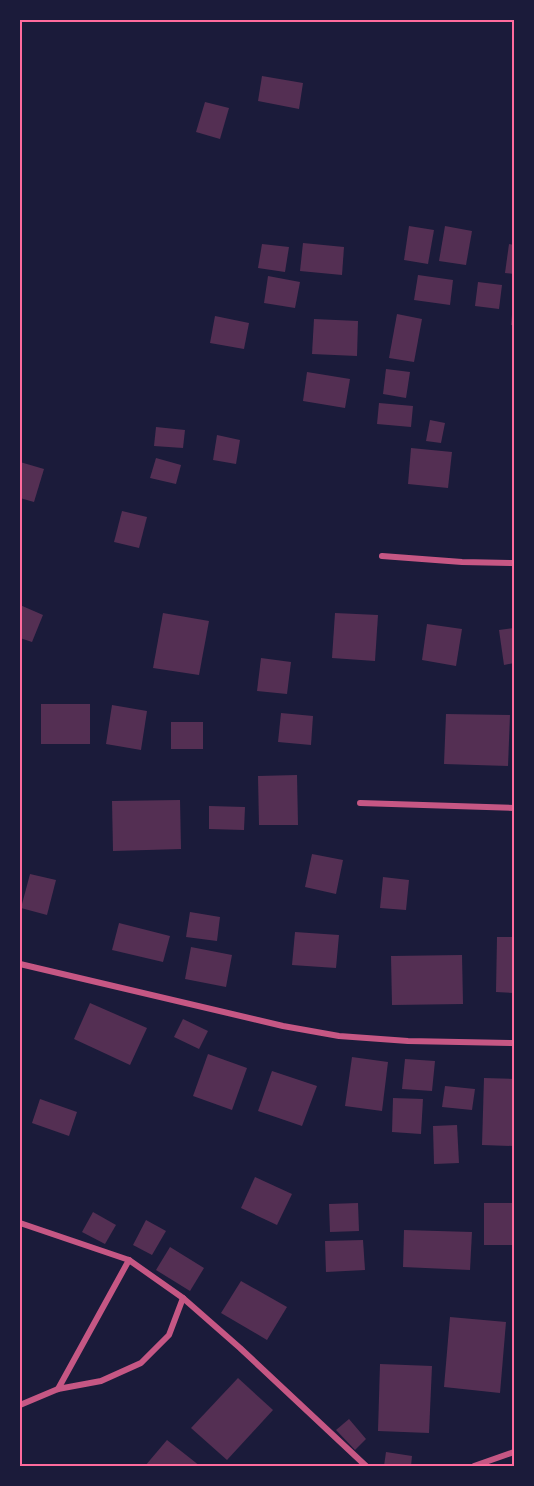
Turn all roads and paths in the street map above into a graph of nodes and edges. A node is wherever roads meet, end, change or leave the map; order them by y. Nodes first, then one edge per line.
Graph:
1 (382, 556) dead end
2 (514, 563) edge
3 (360, 803) dead end
4 (514, 808) edge
5 (20, 964) edge
6 (514, 1043) edge
7 (20, 1223) edge
8 (129, 1260) junction
9 (183, 1298) junction
10 (58, 1389) junction
11 (20, 1405) edge
12 (514, 1452) edge
13 (366, 1467) edge
14 (474, 1467) edge

1 - 2 street
3 - 4 street
5 - 6 street
7 - 8 street
8 - 9 street
8 - 10 street
9 - 10 street
9 - 13 street
10 - 11 street
12 - 14 street

